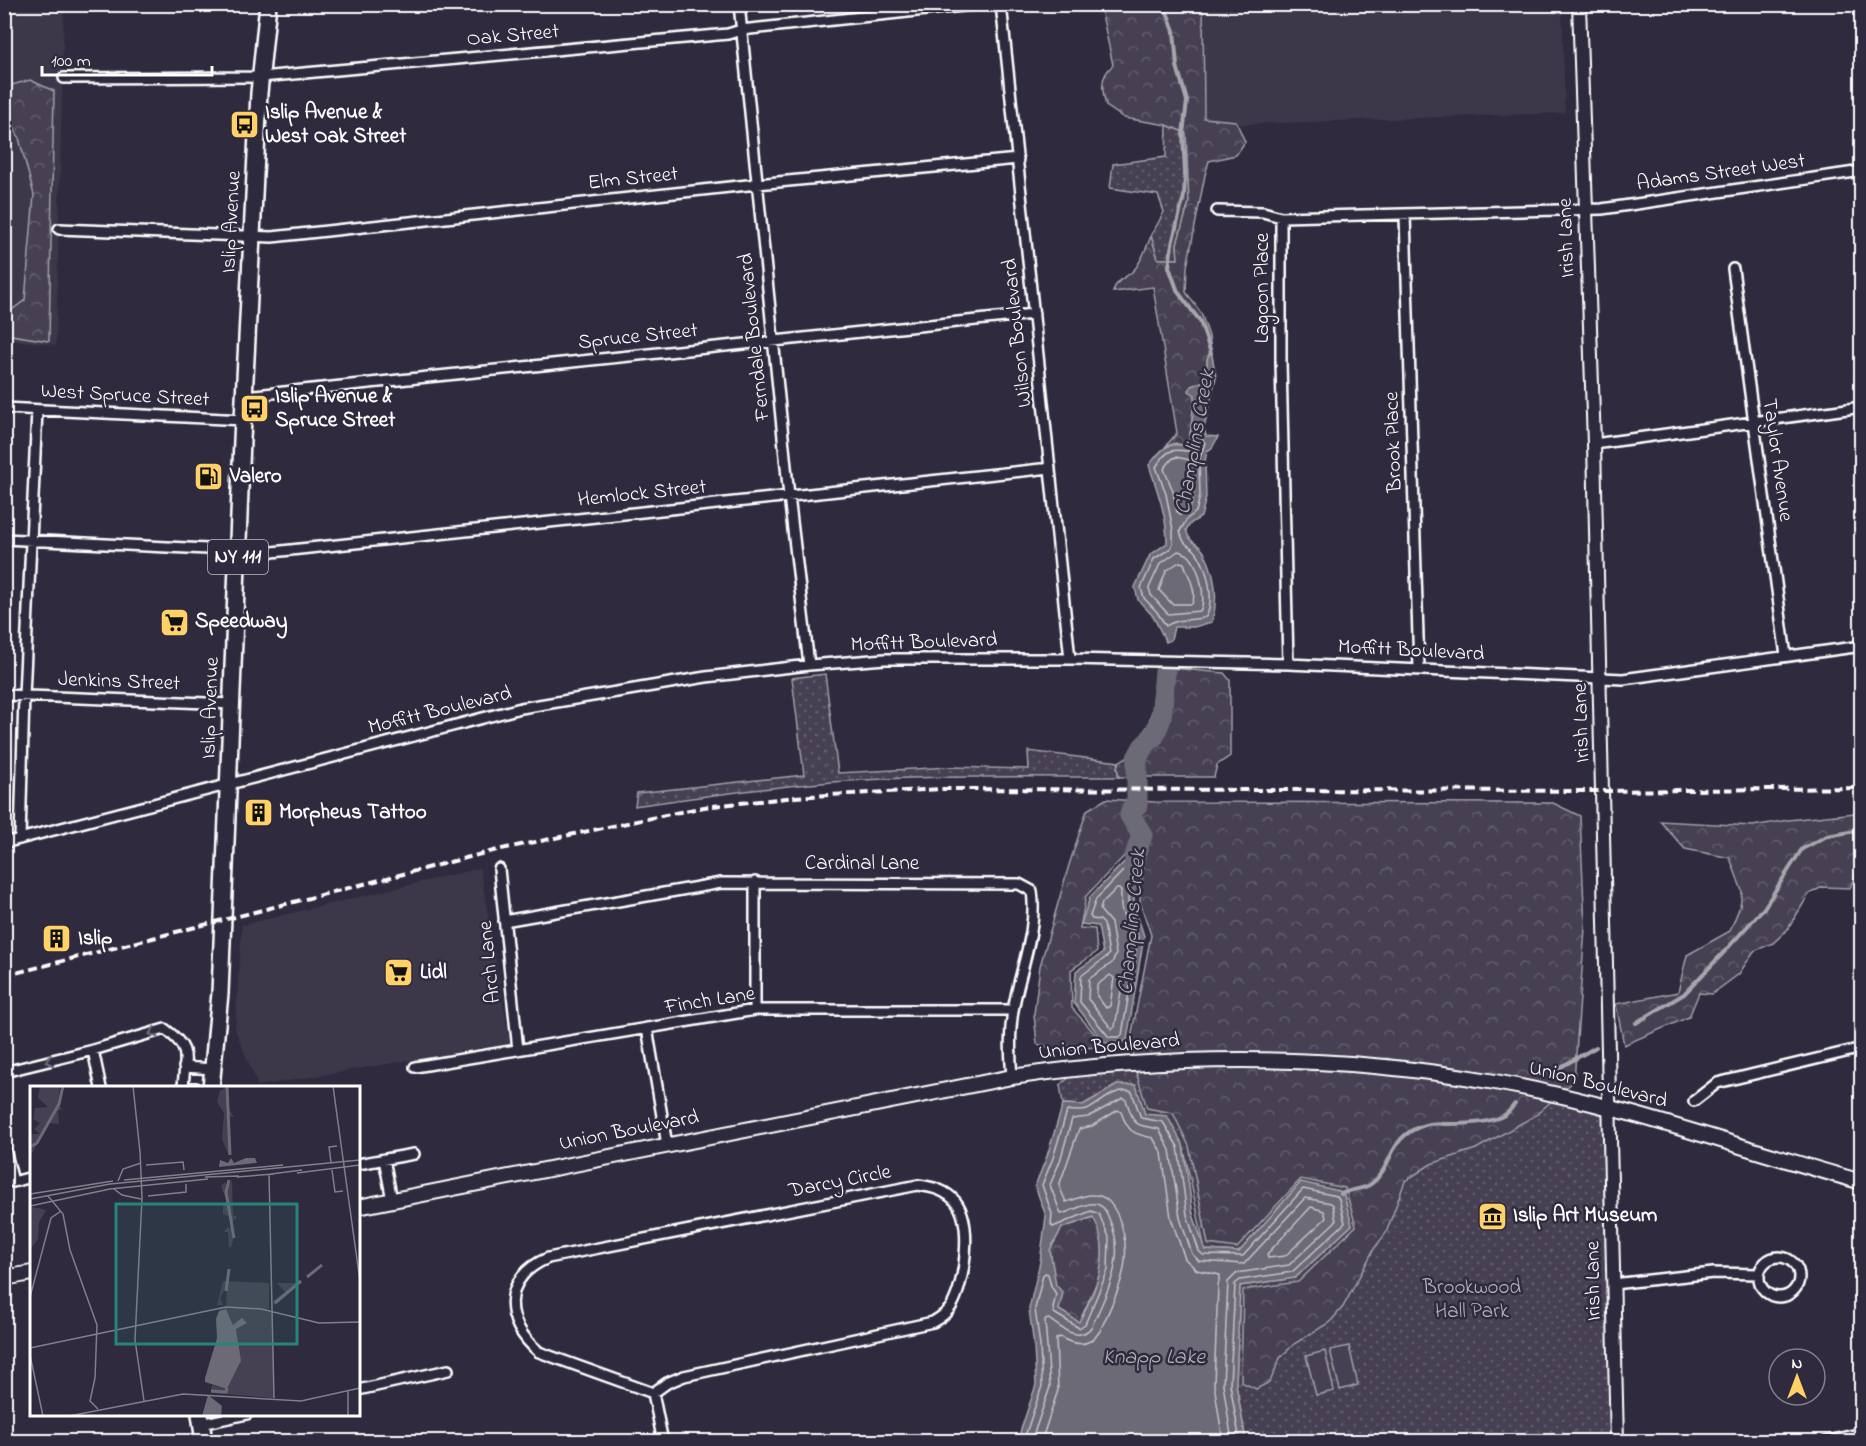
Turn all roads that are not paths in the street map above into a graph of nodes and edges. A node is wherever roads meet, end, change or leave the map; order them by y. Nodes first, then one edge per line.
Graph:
1 (258, 4) edge
2 (268, 4) edge
3 (739, 4) edge
4 (982, 4) edge
5 (1001, 4) edge
6 (1579, 4) edge
7 (741, 30) junction
8 (261, 77) junction
9 (64, 78) dead end
10 (1018, 159) junction
11 (1862, 171) edge
12 (757, 184) junction
13 (1585, 209) junction
14 (1217, 211) dead end
15 (1406, 215) junction
16 (1281, 216) junction
17 (59, 229) dead end
18 (253, 236) junction
19 (1733, 269) dead end
20 (1034, 314) junction
21 (774, 342) junction
22 (245, 396) junction
23 (1862, 406) edge
24 (4, 408) edge
25 (37, 410) junction
26 (244, 420) junction
27 (1754, 422) junction
28 (1594, 444) junction
29 (1050, 468) junction
30 (789, 496) junction
31 (4, 539) edge
32 (31, 540) junction
33 (239, 551) junction
34 (1862, 646) edge
35 (1786, 656) junction
36 (1070, 659) junction
37 (1288, 664) junction
38 (809, 665) junction
39 (1419, 669) junction
40 (1600, 679) junction
41 (4, 695) edge
42 (24, 696) junction
43 (232, 704) junction
44 (229, 783) junction
45 (20, 839) junction
46 (4, 843) edge
47 (499, 869) dead end
48 (755, 882) junction
49 (504, 921) junction
50 (755, 1010) junction
51 (1013, 1010) junction
52 (647, 1028) junction
53 (1862, 1048) edge
54 (93, 1050) junction
55 (518, 1050) junction
56 (184, 1067) junction
57 (415, 1067) dead end
58 (213, 1069) junction
59 (4, 1072) edge
60 (1012, 1077) junction
61 (101, 1086) edge
62 (182, 1086) edge
63 (211, 1086) edge
64 (1694, 1101) dead end
65 (1609, 1107) junction
66 (667, 1145) junction
67 (4, 1146) edge
68 (414, 1154) dead end
69 (384, 1159) junction
70 (360, 1164) edge
71 (30, 1178) edge
72 (1862, 1182) edge
73 (392, 1200) junction
74 (360, 1207) edge
75 (30, 1272) edge
76 (1759, 1274) junction
77 (4, 1278) edge
78 (1613, 1284) junction
79 (448, 1370) dead end
80 (360, 1390) edge
81 (652, 1393) junction
82 (228, 1416) edge
83 (200, 1419) edge
84 (1862, 1433) edge
85 (204, 1442) edge
86 (663, 1442) edge
87 (1617, 1442) edge
88 (1825, 1442) edge

1 - 8 main road, Islip Avenue / NY 111
2 - 8 main road, Islip Avenue / NY 111
3 - 7 street, Ferndale Boulevard
4 - 7 street, Oak Street
5 - 10 street, Wilson Boulevard
6 - 13 street, Irish Lane
7 - 8 street, Oak Street
7 - 12 street, Ferndale Boulevard
8 - 9 street, Oak Street
8 - 18 main road, Islip Avenue / NY 111
10 - 12 street, Elm Street
10 - 20 street, Wilson Boulevard
11 - 13 street, Adams Street West
12 - 18 street, Elm Street
12 - 21 street, Ferndale Boulevard
13 - 15 street, Lagoon Place
13 - 28 street, Irish Lane
14 - 16 street
15 - 16 street, Lagoon Place
15 - 39 street, Brook Place
16 - 37 street, Lagoon Place
17 - 18 street, Elm Street
18 - 22 main road, Islip Avenue / NY 111
19 - 27 street, Taylor Avenue
20 - 21 street, Spruce Street
20 - 29 street, Wilson Boulevard
21 - 22 street, Spruce Street
21 - 30 street, Ferndale Boulevard
22 - 26 main road, Islip Avenue / NY 111
23 - 27 street
24 - 25 street, West Spruce Street
25 - 26 street, West Spruce Street
25 - 32 street
26 - 33 main road, Islip Avenue / NY 111
27 - 28 street
27 - 35 street, Taylor Avenue
28 - 40 street, Irish Lane
29 - 30 street, Hemlock Street
29 - 36 street, Wilson Boulevard
30 - 33 street, Hemlock Street
30 - 38 street, Ferndale Boulevard
31 - 32 street, Hemlock Street
32 - 33 street, Hemlock Street
32 - 42 street
33 - 43 main road, Islip Avenue / NY 111
34 - 35 street, Moffitt Boulevard
35 - 40 street, Moffitt Boulevard
36 - 37 street, Moffitt Boulevard
36 - 38 street, Moffitt Boulevard
37 - 39 street, Moffitt Boulevard
38 - 44 street, Moffitt Boulevard
39 - 40 street, Moffitt Boulevard
40 - 65 street, Irish Lane
41 - 42 street, Jenkins Street
42 - 43 street, Jenkins Street
42 - 45 street
43 - 44 main road, Islip Avenue / NY 111
44 - 45 street, Moffitt Boulevard
44 - 58 main road, Islip Avenue / NY 111
45 - 46 street, Moffitt Boulevard
47 - 49 street, Arch Lane
48 - 49 street, Cardinal Lane
48 - 50 street
48 - 51 street, Cardinal Lane
49 - 55 street, Arch Lane
50 - 51 street, Finch Lane
50 - 52 street, Finch Lane
51 - 60 street, Cardinal Lane
52 - 55 street, Finch Lane
52 - 66 street
53 - 64 street
56 -> 54 street
54 -> 59 street
54 - 61 street
55 - 57 street, Finch Lane
56 - 58 street
56 - 62 street
58 - 63 main road, Islip Avenue / NY 111
60 - 65 main road, Union Boulevard
60 - 66 main road, Union Boulevard
65 - 72 main road, Union Boulevard
65 - 78 street, Irish Lane
66 - 73 main road, Union Boulevard
67 - 71 street
68 - 69 street
69 - 70 street
69 - 73 street
73 - 74 main road, Union Boulevard
75 - 77 main road
76 - 76 street
76 - 78 street
78 - 87 street, Irish Lane
79 - 80 street
81 - 81 street, Darcy Circle
81 - 86 street
82 - 83 street
83 - 85 main road
84 - 88 street

